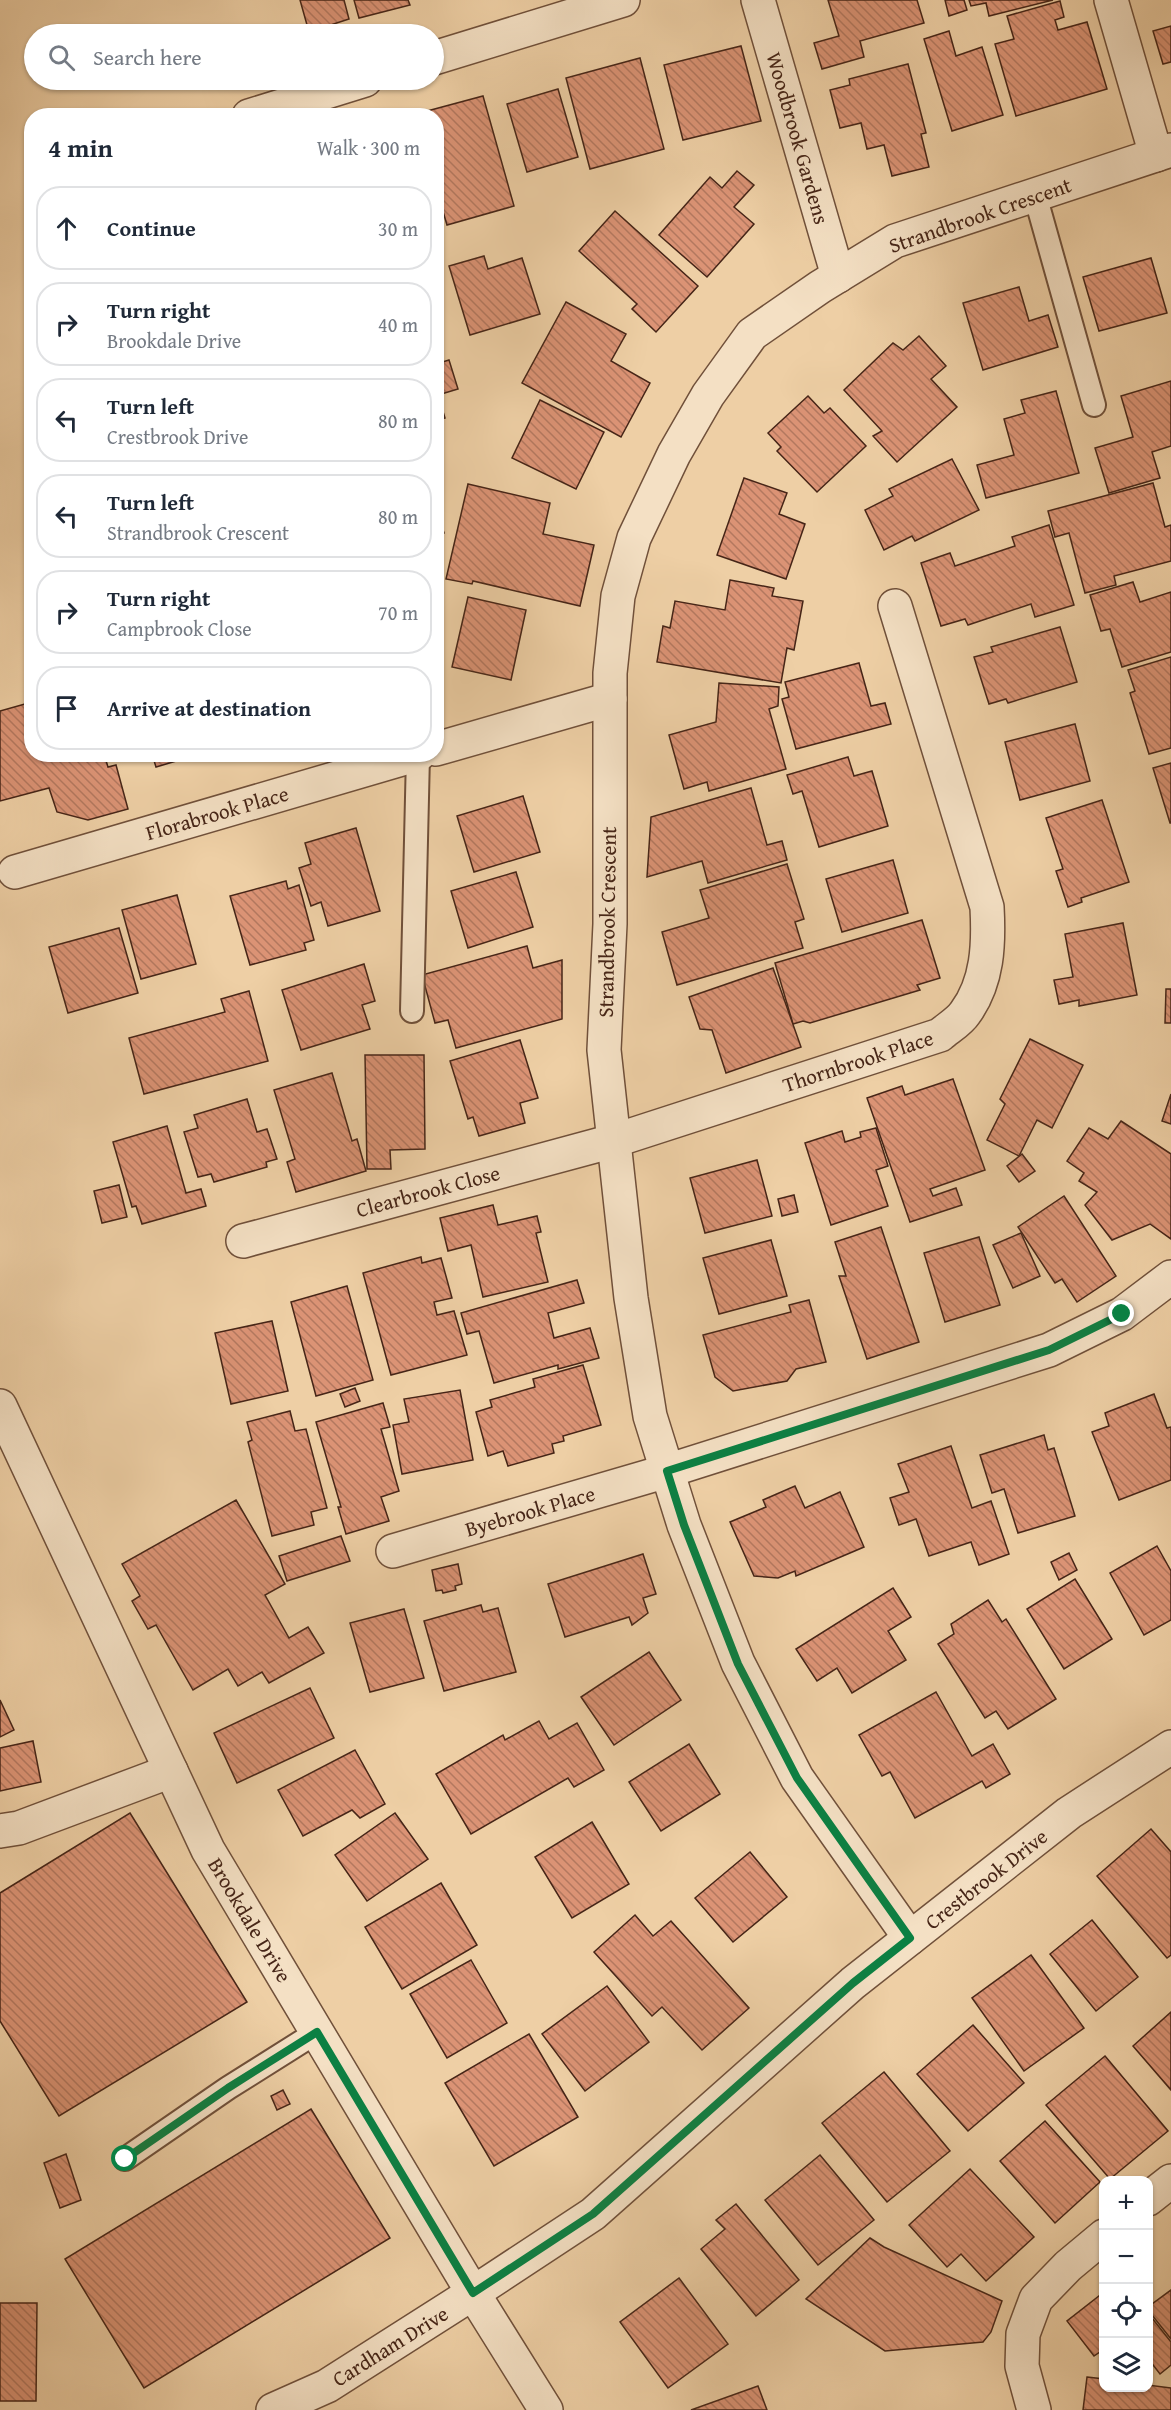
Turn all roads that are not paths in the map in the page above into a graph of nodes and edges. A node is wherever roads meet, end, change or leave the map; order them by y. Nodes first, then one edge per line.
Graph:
1 (623, 0) edge
2 (758, 0) edge
3 (1111, 0) edge
4 (444, 55) edge
5 (333, 90) edge
6 (275, 108) edge
7 (1164, 152) edge
8 (1035, 195) junction
9 (837, 276) junction
10 (1094, 405) dead end
11 (895, 606) dead end
12 (610, 699) junction
13 (444, 747) edge
14 (394, 762) edge
15 (418, 762) edge
16 (15, 872) dead end
17 (412, 1011) dead end
18 (613, 1141) junction
19 (243, 1241) dead end
20 (1171, 1277) edge
21 (0, 1406) edge
22 (667, 1471) junction
23 (393, 1551) dead end
24 (1171, 1747) edge
25 (171, 1771) junction
26 (0, 1831) edge
27 (910, 1938) junction
28 (317, 2032) junction
29 (125, 2159) dead end
30 (1171, 2181) edge
31 (1153, 2196) edge
32 (1099, 2240) edge
33 (473, 2293) junction
34 (273, 2410) edge
35 (546, 2410) edge
36 (1034, 2410) edge

1 - 4 street
2 - 9 street, Woodbrook Gardens
3 - 7 street
5 - 6 street
7 - 8 street, Strandbrook Crescent
8 - 9 street, Strandbrook Crescent
8 - 10 lane
9 - 12 street, Strandbrook Crescent
11 - 18 street, Thornbrook Place
12 - 13 street
12 - 18 street, Strandbrook Crescent
14 - 16 street, Florabrook Place
15 - 17 lane
18 - 19 street, Clearbrook Close
18 - 22 street, Strandbrook Crescent
20 - 22 street, Byebrook Place
21 - 25 street, Brookdale Drive
22 - 23 street, Byebrook Place
22 - 27 street, Strandbrook Crescent
24 - 27 street, Crestbrook Drive
25 - 26 street
25 - 28 street, Brookdale Drive
27 - 33 street, Crestbrook Drive
28 - 29 lane
28 - 33 street, Brookdale Drive
30 - 31 street
32 - 36 street
33 - 34 street, Cardham Drive
33 - 35 street, Brookdale Drive

